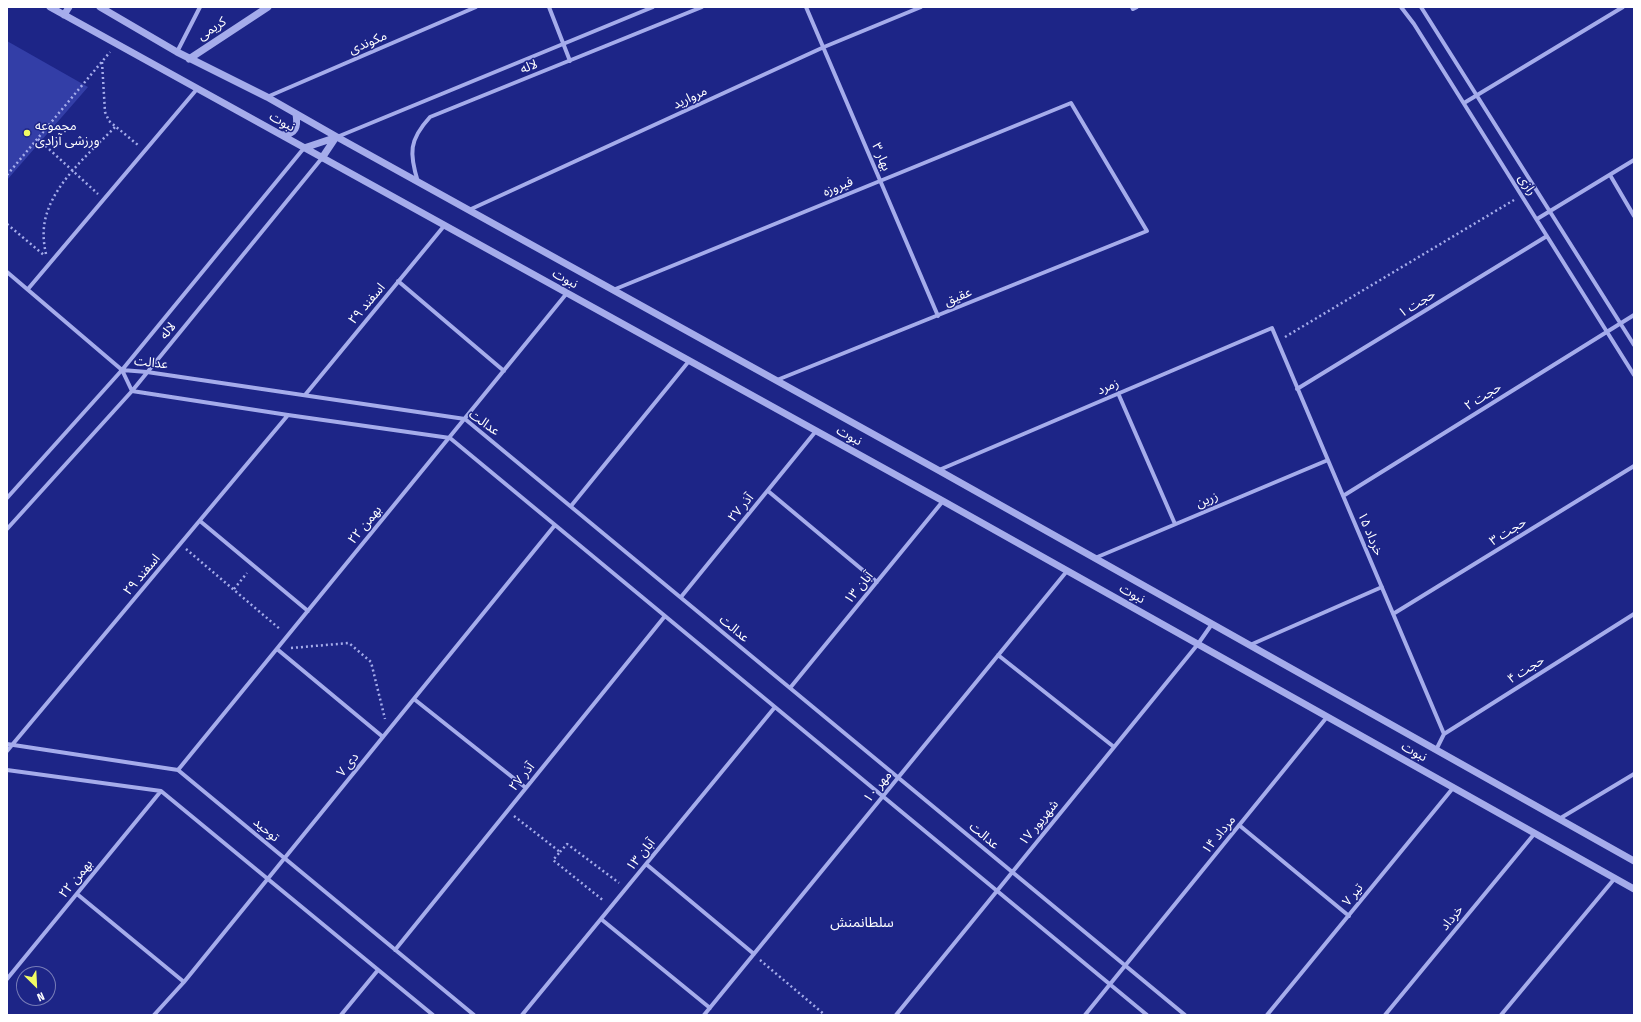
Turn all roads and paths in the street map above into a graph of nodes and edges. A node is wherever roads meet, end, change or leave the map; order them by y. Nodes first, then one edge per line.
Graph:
1 (50, 7) edge
2 (69, 7) edge
3 (100, 7) edge
4 (200, 7) edge
5 (268, 7) edge
6 (476, 7) edge
7 (549, 7) edge
8 (652, 7) edge
9 (702, 7) edge
10 (806, 7) edge
11 (921, 7) edge
12 (1132, 7) edge
13 (1137, 7) edge
14 (1401, 7) edge
15 (1421, 7) edge
16 (1623, 7) edge
17 (64, 15) junction
18 (117, 44) junction
19 (564, 44) junction
20 (824, 47) junction
21 (177, 52) junction
22 (189, 59) junction
23 (570, 61) junction
24 (102, 62) junction
25 (197, 89) junction
26 (1477, 95) junction
27 (267, 97) junction
28 (1464, 103) junction
29 (296, 114) junction
30 (116, 126) junction
31 (281, 135) junction
32 (337, 137) junction
33 (38, 138) junction
34 (304, 148) junction
35 (145, 151) junction
36 (322, 158) junction
37 (1634, 160) edge
38 (73, 171) junction
39 (7, 175) edge
40 (1610, 175) junction
41 (880, 180) junction
42 (418, 182) junction
43 (1521, 196) junction
44 (104, 199) junction
45 (468, 210) junction
46 (1550, 212) junction
47 (1634, 216) edge
48 (1536, 220) junction
49 (7, 224) edge
50 (444, 226) junction
51 (1147, 231) joint
52 (1547, 236) junction
53 (7, 272) edge
54 (398, 281) junction
55 (28, 289) junction
56 (612, 290) junction
57 (567, 293) junction
58 (1634, 315) edge
59 (938, 316) junction
60 (1620, 323) junction
61 (1607, 332) junction
62 (1278, 342) junction
63 (1634, 345) edge
64 (689, 361) junction
65 (122, 370) junction
66 (504, 371) junction
67 (147, 372) junction
68 (1634, 375) edge
69 (776, 380) junction
70 (1297, 388) junction
71 (132, 391) junction
72 (1118, 393) junction
73 (305, 395) junction
74 (288, 415) junction
75 (465, 419) junction
76 (816, 431) junction
77 (450, 438) junction
78 (1328, 460) junction
79 (1634, 466) edge
80 (938, 470) junction
81 (768, 491) junction
82 (1343, 496) junction
83 (7, 498) edge
84 (943, 501) junction
85 (570, 506) junction
86 (200, 521) junction
87 (1175, 524) junction
88 (555, 525) junction
89 (7, 529) edge
90 (181, 544) junction
91 (1094, 558) junction
92 (253, 566) junction
93 (1067, 571) junction
94 (877, 582) junction
95 (1382, 587) junction
96 (234, 589) junction
97 (681, 597) junction
98 (308, 611) junction
99 (1393, 614) junction
100 (1634, 614) edge
101 (666, 616) junction
102 (1212, 624) junction
103 (288, 635) junction
104 (1198, 644) junction
105 (1250, 645) junction
106 (277, 649) junction
107 (998, 655) junction
108 (790, 688) junction
109 (414, 699) junction
110 (775, 707) junction
111 (1327, 717) junction
112 (388, 731) junction
113 (1444, 734) junction
114 (383, 737) junction
115 (9, 745) edge
116 (1114, 748) junction
117 (1436, 750) junction
118 (7, 751) edge
119 (7, 770) edge
120 (178, 770) junction
121 (1634, 774) edge
122 (898, 777) junction
123 (526, 788) junction
124 (1453, 788) junction
125 (161, 791) junction
126 (883, 796) junction
127 (507, 811) junction
128 (1559, 819) junction
129 (1239, 825) junction
130 (1535, 834) junction
131 (560, 852) junction
132 (284, 858) junction
133 (1634, 861) edge
134 (646, 864) junction
135 (1012, 872) junction
136 (1615, 878) junction
137 (268, 879) junction
138 (626, 888) junction
139 (1634, 889) edge
140 (997, 891) junction
141 (77, 894) junction
142 (611, 906) junction
143 (1349, 916) junction
144 (601, 919) junction
145 (395, 950) junction
146 (754, 954) junction
147 (1125, 966) junction
148 (378, 970) junction
149 (7, 979) edge
150 (184, 982) junction
151 (1110, 984) junction
152 (710, 1008) junction
153 (1504, 1014) edge
154 (154, 1015) edge
155 (342, 1015) edge
156 (434, 1015) edge
157 (474, 1015) edge
158 (522, 1015) edge
159 (704, 1015) edge
160 (825, 1015) edge
161 (896, 1015) edge
162 (1085, 1015) edge
163 (1147, 1015) edge
164 (1185, 1015) edge
165 (1267, 1015) edge
166 (1385, 1015) edge

1 - 17 street, نبوت
2 - 17 street
3 - 21 street, نبوت
4 - 21 street
5 - 22 street, کریمی
6 - 27 street, مکوندی
7 - 19 street
8 - 19 street, لاله
9 - 23 street, لاله
10 - 20 street, بهار ۳
11 - 20 street, مروارید
12 - 13 street
14 - 28 street, رازی
15 - 26 street, رازی
16 - 26 street
17 - 18 street, نبوت
18 - 24 path
18 - 25 street, نبوت
19 - 23 street
19 - 32 street, لاله
20 - 41 street, بهار ۳
20 - 45 street, مروارید
21 - 22 street, نبوت
22 - 27 street, نبوت
23 - 42 street, لاله
24 - 30 path
24 - 33 path
25 - 31 street, نبوت
25 - 35 street
26 - 28 street
26 - 46 street, رازی
27 - 29 street, نبوت
28 - 43 street, رازی
29 - 31 street
29 - 32 street, نبوت
30 - 35 path
30 - 38 path
31 - 34 street, نبوت
32 - 34 street
32 - 36 street
32 - 42 street, نبوت
33 - 38 path
33 - 39 path
34 - 36 street, نبوت
34 - 65 street, لاله
35 - 44 street
36 - 50 street, نبوت
36 - 67 street, لاله
37 - 40 street
38 - 44 path
38 - 49 path
40 - 46 street
40 - 47 street
41 - 51 street, فیروزه
41 - 56 street, فیروزه
41 - 59 street, بهار ۳
42 - 45 street, نبوت
43 - 48 street, رازی
43 - 62 path
44 - 55 street
45 - 56 street, نبوت
46 - 48 street
46 - 60 street, رازی
48 - 52 street, رازی
50 - 54 street, ۲۹ اسفند
50 - 57 street, نبوت
51 - 59 street, عقیق
52 - 61 street, رازی
52 - 70 street, حجت ۱
53 - 55 street
54 - 66 street
54 - 73 street, ۲۹ اسفند
55 - 65 street
56 - 69 street, نبوت
57 - 64 street, نبوت
57 - 66 street, ۲۲ بهمن
58 - 60 street, حجت ۲
59 - 69 street, عقیق
60 - 61 street, حجت ۲
60 - 63 street, رازی
61 - 68 street, رازی
61 - 82 street, حجت ۲
62 - 70 street, ۱۵ خرداد
62 - 72 street, زمرد
64 - 76 street, نبوت
64 - 85 street
65 - 67 street, عدالت
65 - 71 street, عدالت
65 - 83 street, لاله
66 - 75 street, ۲۲ بهمن
67 - 71 street, لاله
67 - 73 street, عدالت
69 - 80 street, نبوت
70 - 78 street, ۱۵ خرداد
71 - 74 street
71 - 89 street, لاله
72 - 80 street, زمرد
72 - 87 street
73 - 75 street, عدالت
74 - 77 street
74 - 86 street, ۲۹ اسفند
75 - 77 street, ۲۲ بهمن
75 - 85 street, عدالت
76 - 81 street, ۲۷ آذر
76 - 84 street, نبوت
77 - 88 street
77 - 98 street, ۲۲ بهمن
78 - 82 street, ۱۵ خرداد
78 - 87 street, زرین
79 - 99 street, حجت ۳
80 - 91 street, نبوت
81 - 94 street
81 - 97 street, ۲۷ آذر
82 - 95 street, ۱۵ خرداد
84 - 93 street, نبوت
84 - 94 street, ۱۳ آبان
85 - 97 street, عدالت
86 - 90 street, ۲۹ اسفند
86 - 92 street
87 - 91 street, زرین
88 - 101 street
88 - 109 street, ۷ دی
90 - 96 path
90 - 115 street, ۲۹ اسفند
91 - 102 street, نبوت
92 - 96 path
92 - 98 street
93 - 104 street, نبوت
93 - 107 street, ۱۰ مهر
94 - 108 street, ۱۳ آبان
95 - 99 street, ۱۵ خرداد
95 - 105 street
96 - 103 path
97 - 108 street, عدالت
98 - 103 street, ۲۲ بهمن
99 - 113 street, ۱۵ خرداد
100 - 113 street, حجت ۴
101 - 110 street
101 - 123 street, ۲۷ آذر
102 - 104 street, ۱۷ شهریور
102 - 105 street, نبوت
103 - 106 street, ۲۲ بهمن
104 - 111 street, نبوت
104 - 116 street, ۱۷ شهریور
105 - 117 street, نبوت
106 - 112 path
106 - 114 street
106 - 120 street, ۲۲ بهمن
107 - 116 street
107 - 122 street, ۱۰ مهر
108 - 122 street, عدالت
109 - 112 street, ۷ دی
109 - 123 street
110 - 126 street
110 - 134 street, ۱۳ آبان
111 - 124 street, نبوت
111 - 129 street, ۱۴ مرداد
112 - 114 street, ۷ دی
113 - 117 street
114 - 132 street, ۷ دی
115 - 118 street, ۲۹ اسفند
115 - 120 street
116 - 135 street, ۱۷ شهریور
117 - 128 street, نبوت
119 - 125 street
120 - 132 street, توحید
121 - 128 street
122 - 126 street, ۱۰ مهر
122 - 135 street, عدالت
123 - 127 street, ۲۷ آذر
124 - 130 street, نبوت
124 - 143 street, ۷ تیر
125 - 137 street
125 - 141 street, ۲۲ بهمن
126 - 140 street
126 - 146 street, ۱۰ مهر
127 - 131 path
127 - 145 street, ۲۷ آذر
128 - 133 street, نبوت
129 - 143 street
129 - 147 street, ۱۴ مرداد
130 - 136 street, نبوت
130 - 166 street, خرداد
131 - 138 path
131 - 142 path
132 - 137 street, ۷ دی
132 - 145 street, توحید
134 - 138 street, ۱۳ آبان
134 - 146 street
135 - 140 street, ۱۷ شهریور
135 - 147 street, عدالت
136 - 139 street, نبوت
136 - 153 street
137 - 148 street
137 - 150 street, ۷ دی
138 - 142 street, ۱۳ آبان
140 - 151 street
140 - 161 street, ۱۷ شهریور
141 - 149 street, ۲۲ بهمن
141 - 150 street
142 - 144 street, ۱۳ آبان
143 - 165 street, ۷ تیر
144 - 152 street
144 - 158 street, ۱۳ آبان
145 - 157 street, توحید
146 - 152 street, ۱۰ مهر
146 - 160 path
147 - 151 street, ۱۴ مرداد
147 - 164 street, عدالت
148 - 155 street
148 - 156 street
150 - 154 street, ۷ دی
151 - 162 street
151 - 163 street
152 - 159 street, ۱۰ مهر

